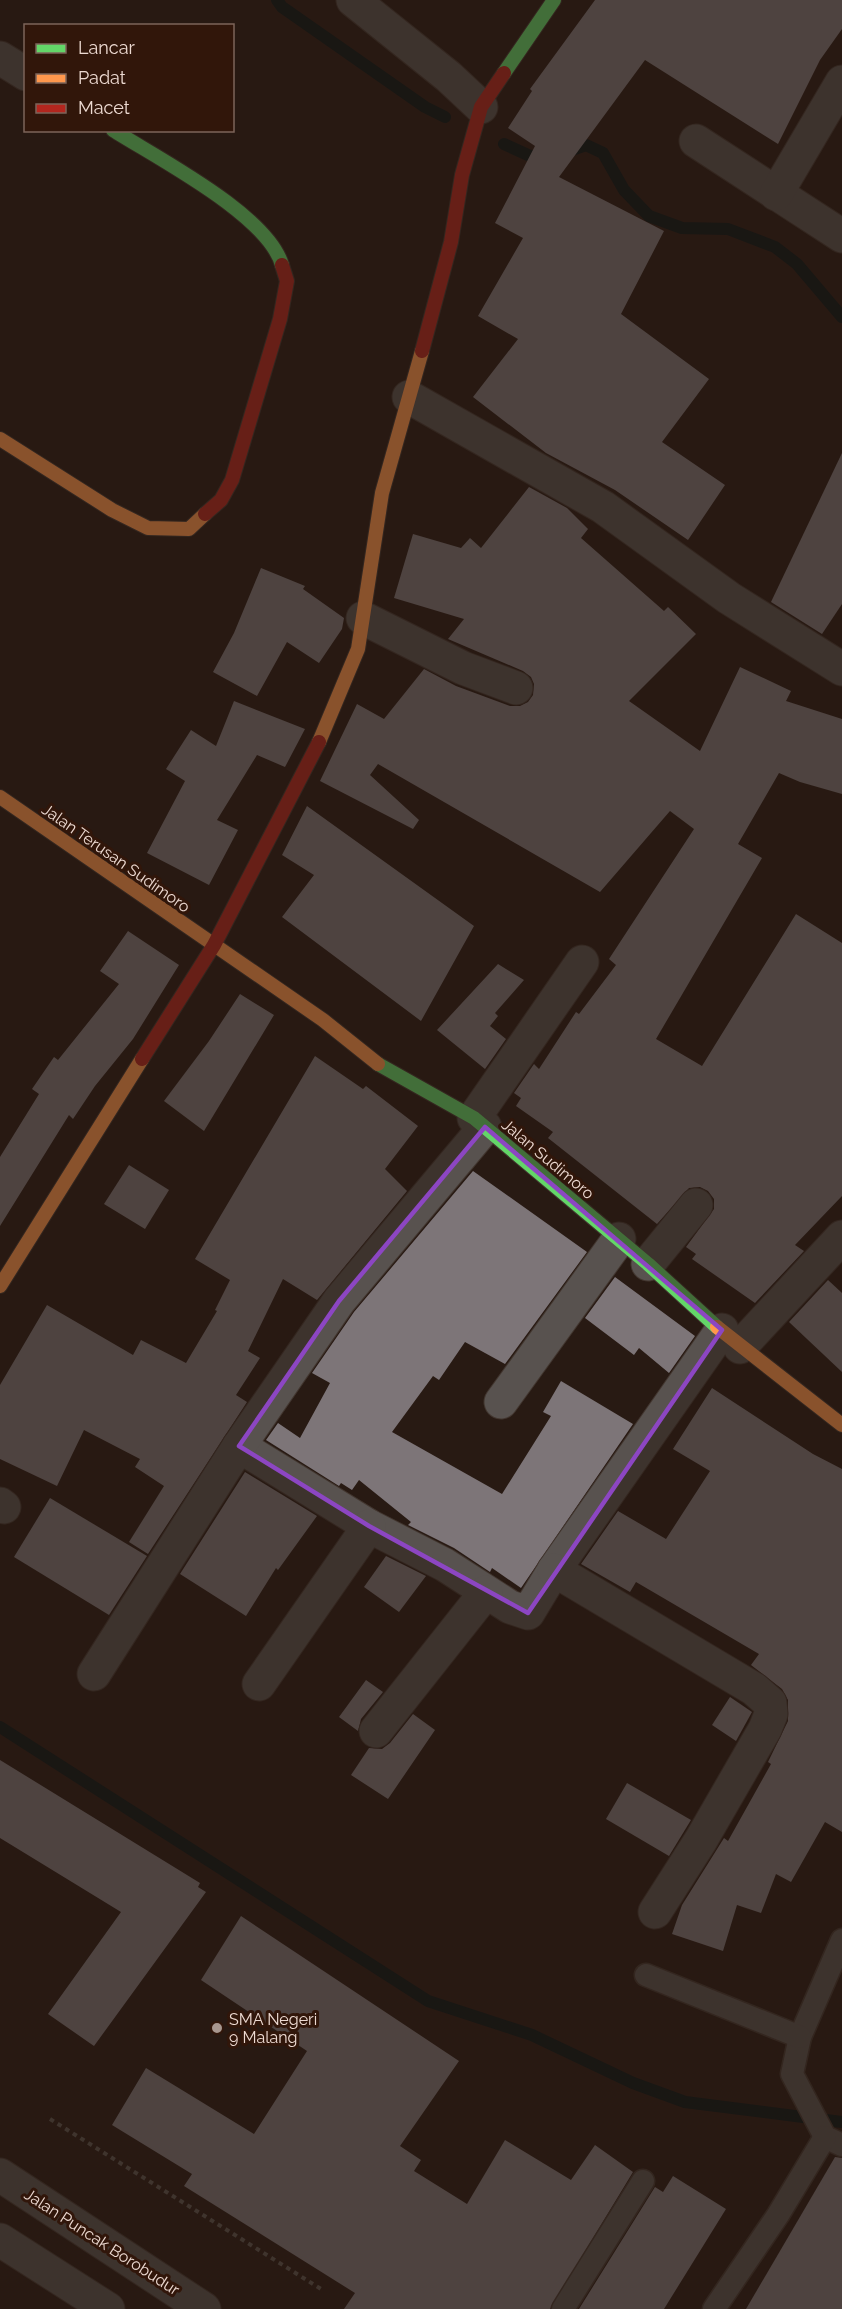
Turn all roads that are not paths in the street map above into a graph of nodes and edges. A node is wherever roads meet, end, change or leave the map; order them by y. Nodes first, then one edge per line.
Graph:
1 (353, 0) edge
2 (554, 0) edge
3 (0, 58) edge
4 (24, 74) edge
5 (842, 82) edge
6 (482, 107) junction
7 (116, 132) edge
8 (696, 141) dead end
9 (776, 194) junction
10 (842, 236) edge
11 (409, 397) junction
12 (0, 439) edge
13 (361, 633) junction
14 (842, 669) edge
15 (516, 688) dead end
16 (0, 798) edge
17 (214, 945) junction
18 (582, 962) dead end
19 (479, 1123) junction
20 (696, 1205) dead end
21 (842, 1237) edge
22 (619, 1239) junction
23 (648, 1264) junction
24 (0, 1286) edge
25 (731, 1339) junction
26 (501, 1402) dead end
27 (842, 1425) edge
28 (239, 1446) junction
29 (369, 1526) junction
30 (554, 1570) junction
31 (486, 1592) junction
32 (94, 1674) dead end
33 (259, 1684) dead end
34 (376, 1731) dead end
35 (655, 1912) dead end
36 (842, 1940) edge
37 (646, 1975) dead end
38 (800, 2037) junction
39 (829, 2136) edge
40 (0, 2175) edge
41 (644, 2181) dead end
42 (0, 2240) edge
43 (108, 2309) edge
44 (204, 2309) edge
45 (563, 2309) edge
46 (714, 2309) edge

1 - 6 street
2 - 6 street
3 - 4 street
5 - 9 street
6 - 11 street
7 - 12 street
8 - 9 street
9 - 10 street
11 - 13 street
11 - 14 street
13 - 15 street
13 - 17 street
16 - 17 street, Jalan Terusan Sudimoro
17 - 19 street, Jalan Sudimoro
17 - 24 street
18 - 19 street
19 - 22 street, Jalan Sudimoro
19 - 28 street
20 - 23 street
21 - 25 street
22 - 23 street, Jalan Sudimoro
22 - 26 street
23 - 25 street, Jalan Sudimoro
25 - 27 street, Jalan Sudimoro
25 - 30 street
28 - 29 street
28 - 32 street
29 - 31 street
29 - 33 street
30 - 31 street
30 - 35 street
31 - 34 street
36 - 38 lane
37 - 38 lane
38 - 39 lane
39 - 46 lane
40 - 44 street, Jalan Puncak Borobudur
41 - 45 lane
42 - 43 street

